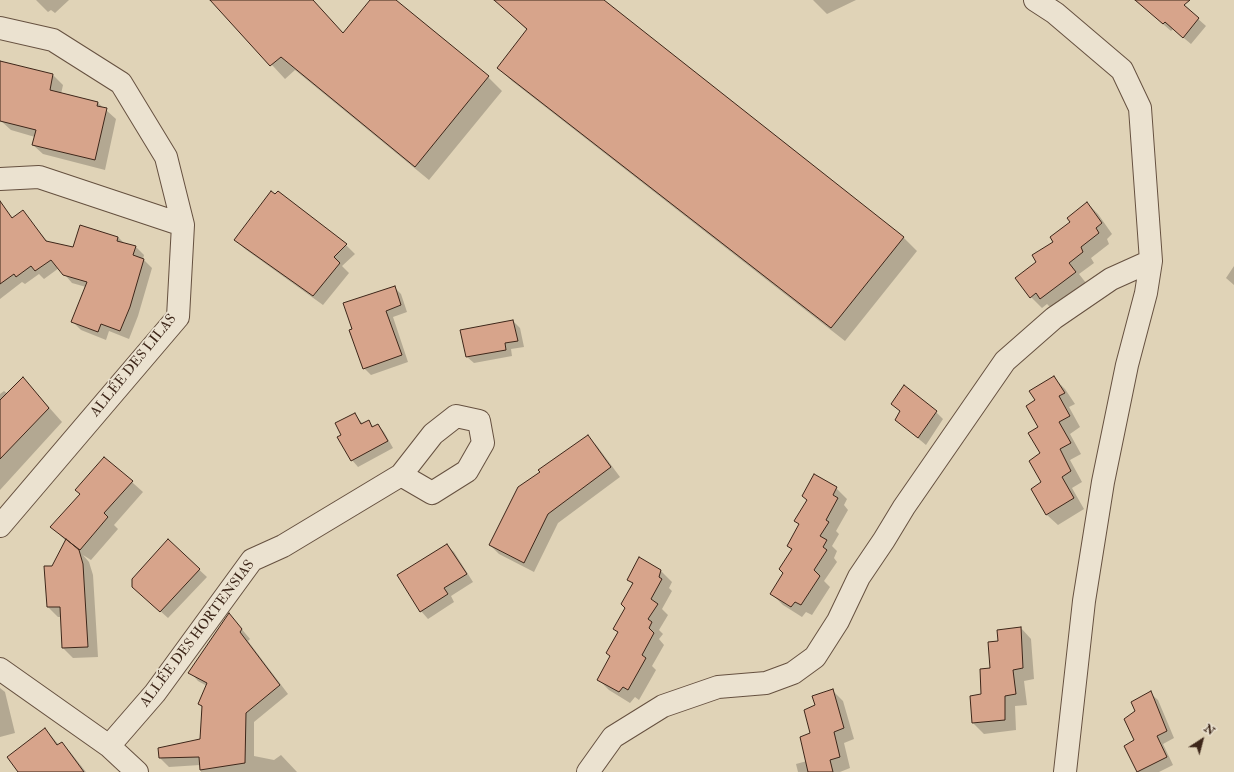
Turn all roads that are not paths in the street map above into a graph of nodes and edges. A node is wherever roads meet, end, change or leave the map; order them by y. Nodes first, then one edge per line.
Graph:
1 (1035, 0) edge
2 (0, 28) edge
3 (0, 179) edge
4 (183, 225) junction
5 (1151, 261) junction
6 (401, 475) dead end
7 (0, 526) edge
8 (0, 669) edge
9 (109, 746) junction
10 (137, 772) edge
11 (588, 772) edge
12 (1065, 772) edge

1 - 5 street
2 - 4 street, ALLÉE DES LILAS
3 - 4 street
4 - 7 street, ALLÉE DES LILAS
5 - 11 street
5 - 12 street
6 - 9 street, ALLÉE DES HORTENSIAS
8 - 9 street
9 - 10 street

